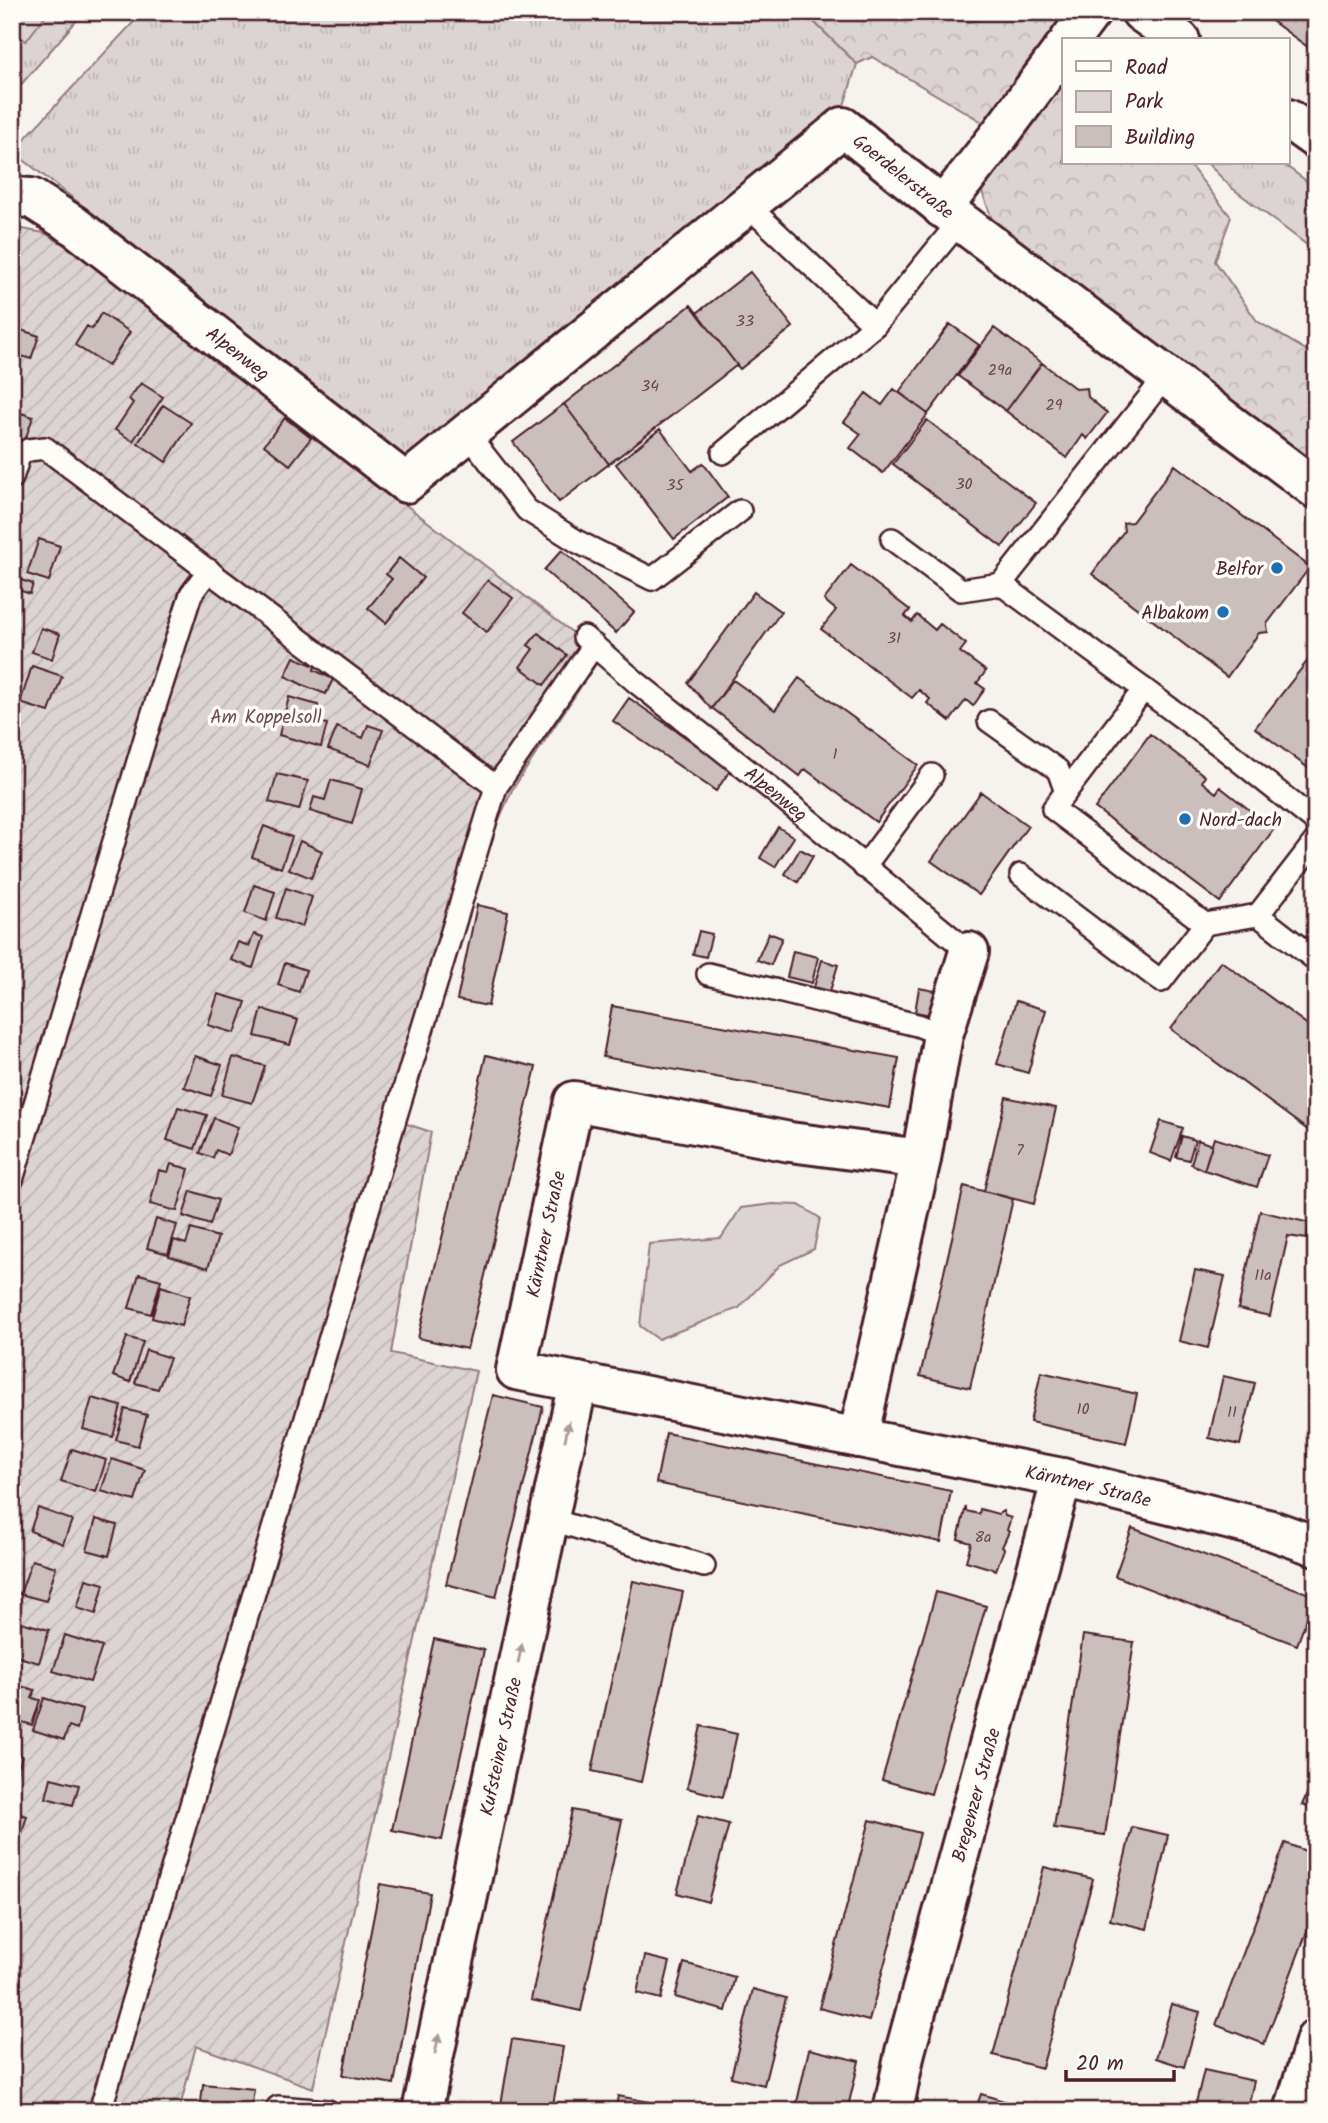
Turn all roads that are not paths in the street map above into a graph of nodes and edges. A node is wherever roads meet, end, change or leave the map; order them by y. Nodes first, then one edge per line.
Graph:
1 (1091, 12) edge
2 (1141, 12) edge
3 (1072, 38) edge
4 (1177, 38) edge
5 (1062, 51) edge
6 (1290, 120) edge
7 (1316, 139) edge
8 (12, 197) edge
9 (749, 203) junction
10 (951, 214) junction
11 (875, 325) junction
12 (1166, 376) junction
13 (467, 433) junction
14 (723, 453) dead end
15 (12, 478) edge
16 (406, 483) joint
17 (1316, 489) edge
18 (740, 511) dead end
19 (892, 539) dead end
20 (209, 570) junction
21 (1001, 584) junction
22 (1144, 689) junction
23 (989, 721) dead end
24 (932, 775) dead end
25 (496, 788) junction
26 (1066, 792) junction
27 (1316, 822) edge
28 (1316, 840) edge
29 (864, 867) junction
30 (1021, 875) dead end
31 (1258, 915) junction
32 (1205, 924) junction
33 (969, 952) joint
34 (1316, 960) edge
35 (708, 974) dead end
36 (943, 1035) junction
37 (921, 1159) junction
38 (12, 1180) edge
39 (578, 1382) junction
40 (858, 1437) junction
41 (1062, 1478) junction
42 (549, 1519) junction
43 (1316, 1546) edge
44 (704, 1566) dead end
45 (1316, 2039) edge
46 (100, 2111) edge
47 (278, 2111) edge
48 (328, 2111) edge
49 (422, 2111) edge
50 (893, 2111) edge
51 (1294, 2111) edge

1 - 3 street
2 - 4 street
5 - 10 street
6 - 7 street
8 - 16 street, Alpenweg
9 - 10 street, Goerdelerstraße
9 - 11 lane
9 - 13 street, Goerdelerstraße
10 - 11 lane
10 - 12 street, Goerdelerstraße
11 - 14 lane
12 - 17 street, Goerdelerstraße
12 - 21 lane
13 - 16 street, Goerdelerstraße
13 - 18 lane
15 - 20 lane
19 - 21 lane
20 - 25 lane
20 - 38 lane
21 - 22 lane
22 - 26 lane
22 - 27 lane
23 - 26 lane
24 - 29 lane
25 - 29 lane, Alpenweg
25 - 46 lane
26 - 32 lane
28 - 31 lane
29 - 33 lane, Alpenweg
30 - 32 lane
31 - 32 lane
31 - 34 lane
33 - 36 street
35 - 36 lane
36 - 37 street
37 - 39 street, Kärntner Straße
37 - 40 street
39 - 40 street, Kärntner Straße
42 -> 39 street, Kufsteiner Straße
40 - 41 street, Kärntner Straße
41 - 43 street, Kärntner Straße
41 - 50 street, Bregenzer Straße
42 - 44 lane
49 -> 42 street, Kufsteiner Straße
45 - 51 street
47 - 48 lane

